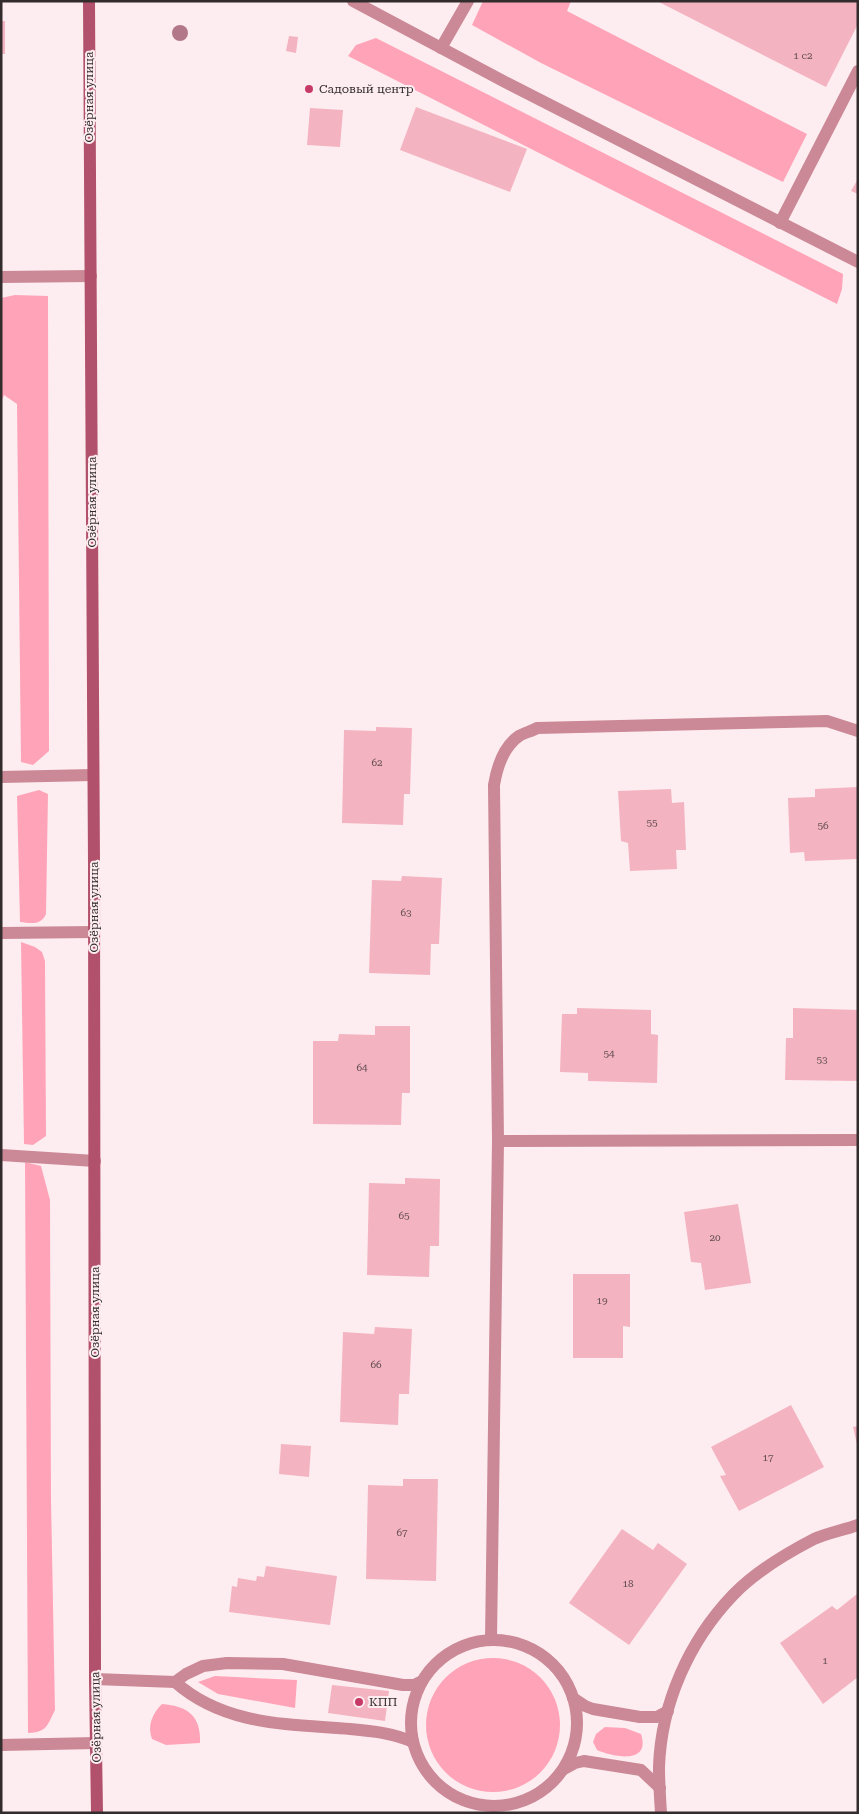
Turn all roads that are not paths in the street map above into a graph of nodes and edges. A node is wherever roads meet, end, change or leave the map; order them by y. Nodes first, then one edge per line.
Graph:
1 (89, 1) edge
2 (353, 1) edge
3 (468, 1) edge
4 (441, 48) junction
5 (858, 71) edge
6 (780, 223) junction
7 (858, 262) edge
8 (91, 276) junction
9 (1, 277) edge
10 (858, 731) edge
11 (94, 775) junction
12 (1, 777) edge
13 (94, 932) junction
14 (1, 933) edge
15 (858, 1140) edge
16 (498, 1141) junction
17 (1, 1155) edge
18 (95, 1161) junction
19 (858, 1525) edge
20 (492, 1640) junction
21 (95, 1679) junction
22 (422, 1681) junction
23 (175, 1682) junction
24 (573, 1698) junction
25 (668, 1711) junction
26 (413, 1742) junction
27 (96, 1743) junction
28 (1, 1745) edge
29 (564, 1769) junction
30 (660, 1788) junction
31 (493, 1810) edge
32 (97, 1813) edge
33 (662, 1813) edge

1 - 8 main road, Озёрная улица
2 - 4 street
3 - 4 street
4 - 6 street
5 - 6 street
6 - 7 street
8 - 9 street
8 - 11 main road, Озёрная улица
10 - 16 street
11 - 12 street
11 - 13 main road, Озёрная улица
13 - 14 street
13 - 18 main road, Озёрная улица
15 - 16 street
16 - 20 street
17 - 18 street
18 - 21 main road, Озёрная улица
19 - 25 street
20 - 22 street
20 - 24 street
21 - 23 street
21 - 27 main road, Озёрная улица
22 - 23 street
22 - 26 street
23 - 26 street
24 - 25 street
24 - 29 street
25 - 30 street
26 - 31 street
27 - 28 street
27 - 32 main road, Озёрная улица
29 - 30 street
29 - 31 street
30 - 33 street

